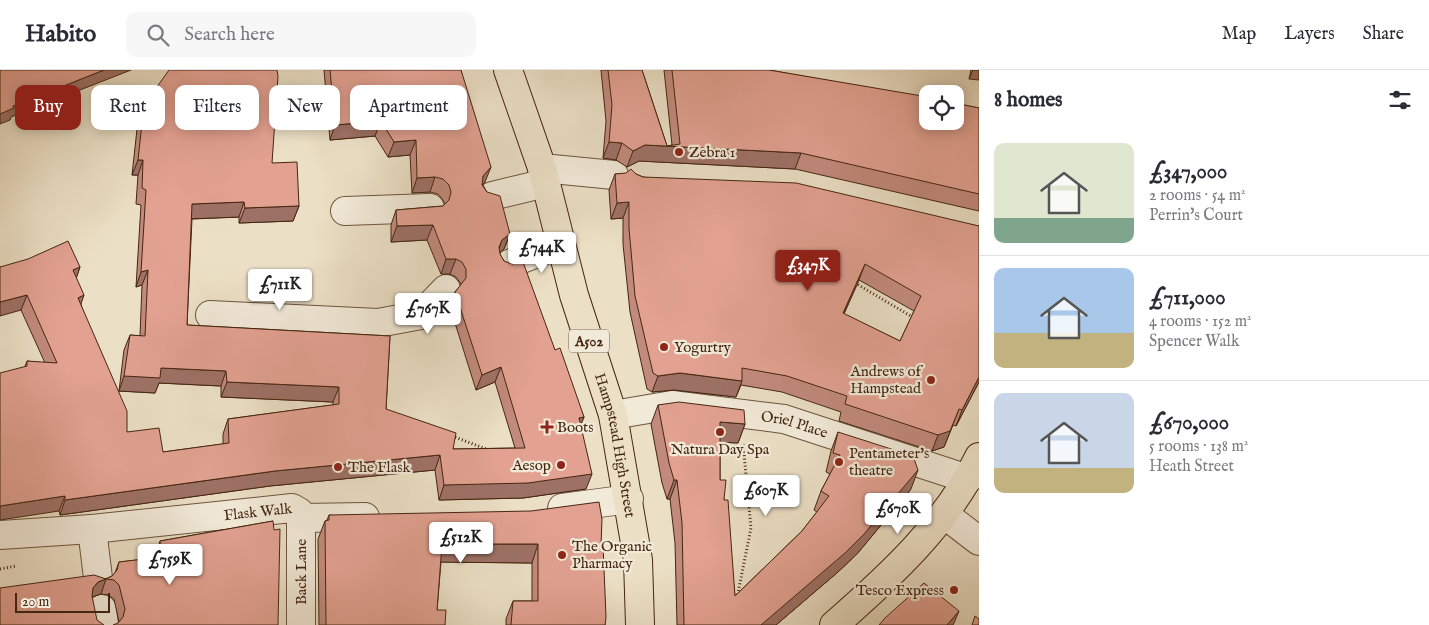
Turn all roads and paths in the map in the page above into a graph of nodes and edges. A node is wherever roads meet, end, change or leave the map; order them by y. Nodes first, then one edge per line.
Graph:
1 (511, 71) edge
2 (544, 175) junction
3 (614, 175) edge
4 (492, 196) edge
5 (430, 208) edge
6 (344, 211) dead end
7 (560, 244) junction
8 (509, 264) edge
9 (851, 280) edge
10 (446, 289) dead end
11 (210, 315) dead end
12 (919, 321) edge
13 (740, 413) junction
14 (613, 415) junction
15 (449, 435) edge
16 (493, 452) edge
17 (974, 468) edge
18 (629, 499) junction
19 (534, 512) edge
20 (944, 514) junction
21 (390, 516) edge
22 (301, 518) junction
23 (92, 530) junction
24 (0, 534) edge
25 (979, 541) edge
26 (98, 578) edge
27 (738, 602) edge
28 (301, 625) edge
29 (640, 625) edge
30 (834, 625) edge

1 - 2 main road, Hampstead High Street / A502
2 - 3 street
2 - 4 street
2 - 7 main road, Hampstead High Street / A502
5 - 6 street
7 - 8 street
7 - 14 main road, Hampstead High Street / A502
9 - 12 path
10 - 11 street
13 - 14 street, Oriel Place
13 - 17 street, Oriel Place
13 - 27 path
14 - 18 main road, Hampstead High Street / A502
15 - 16 path
17 - 20 main road
18 - 19 street
18 - 29 main road, Hampstead High Street / A502
20 - 25 street
20 - 30 main road
21 - 22 street, Flask Walk
22 - 23 street, Flask Walk
22 - 28 street, Back Lane
23 - 24 street, Flask Walk
23 - 26 street

